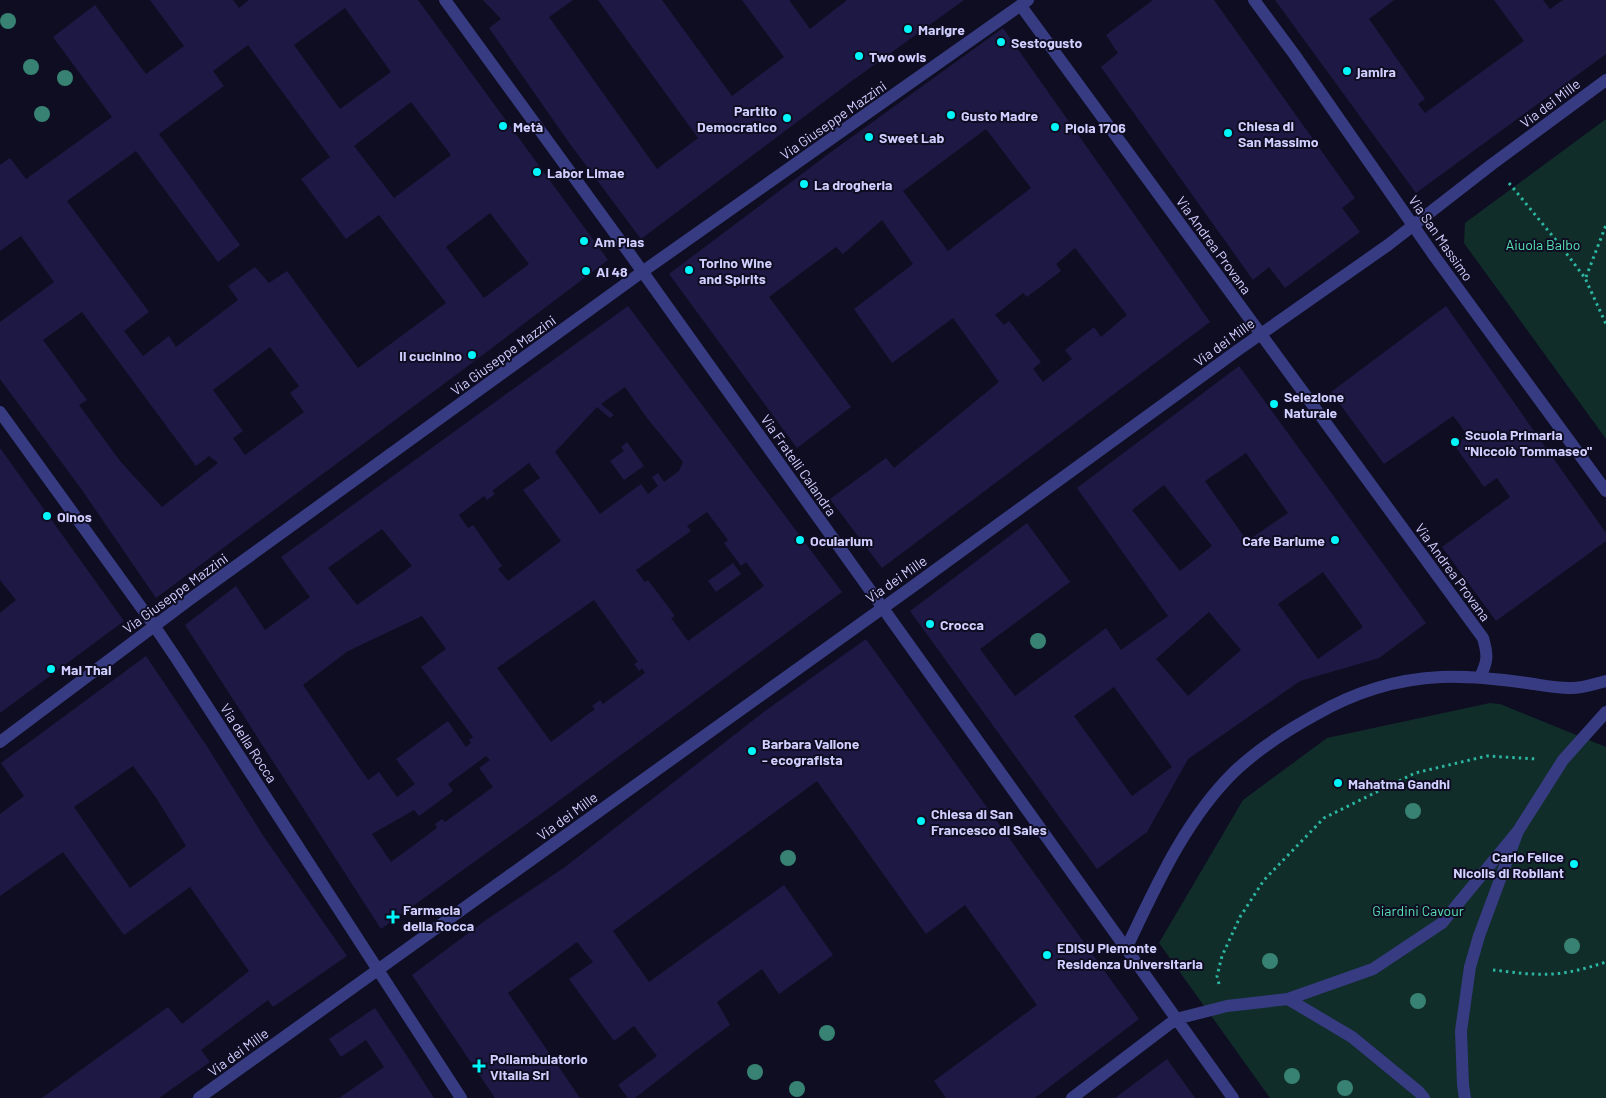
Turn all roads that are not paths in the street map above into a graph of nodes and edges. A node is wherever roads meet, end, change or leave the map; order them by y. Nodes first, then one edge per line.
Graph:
1 (445, 0) edge
2 (1254, 0) edge
3 (1025, 3) edge
4 (1606, 80) edge
5 (1414, 226) junction
6 (642, 272) junction
7 (1261, 334) junction
8 (0, 412) edge
9 (1606, 491) edge
10 (882, 608) junction
11 (155, 626) junction
12 (1480, 677) junction
13 (1606, 681) edge
14 (1606, 712) edge
15 (0, 742) edge
16 (1518, 831) junction
17 (1126, 949) junction
18 (379, 969) junction
19 (1288, 999) junction
20 (1176, 1019) junction
21 (199, 1098) edge
22 (461, 1098) edge
23 (1072, 1098) edge
24 (1233, 1098) edge
25 (1424, 1098) edge
26 (1465, 1098) edge

1 - 6 street, Via Fratelli Calandra
2 - 5 street, Via San Massimo
3 - 6 street, Via Giuseppe Mazzini
3 - 7 street, Via Andrea Provana
4 - 5 street, Via dei Mille
5 - 7 street, Via dei Mille
5 - 9 street, Via San Massimo
6 - 10 street, Via Fratelli Calandra
6 - 11 street, Via Giuseppe Mazzini
7 - 10 street, Via dei Mille
7 - 12 street, Via Andrea Provana
8 - 11 street, Via della Rocca
10 - 17 street, Via Fratelli Calandra
10 - 18 street, Via dei Mille
11 - 15 street, Via Giuseppe Mazzini
11 - 18 street, Via della Rocca
12 - 13 street
12 - 17 street
14 - 16 street
16 - 19 street
16 - 26 street
17 - 20 street, Via Fratelli Calandra
18 - 21 street, Via dei Mille
18 - 22 street, Via della Rocca
19 - 20 street
19 - 25 street
20 - 23 street
20 - 24 street, Via Fratelli Calandra

